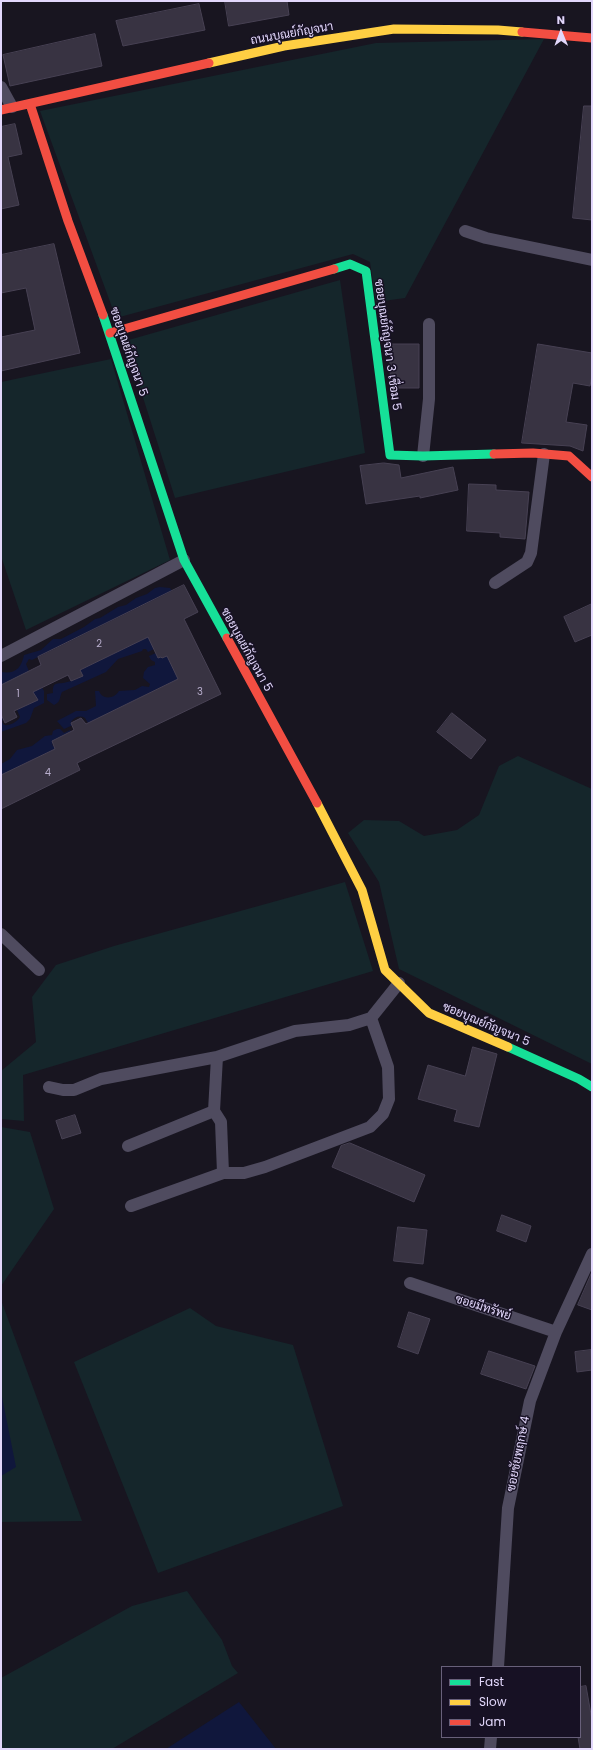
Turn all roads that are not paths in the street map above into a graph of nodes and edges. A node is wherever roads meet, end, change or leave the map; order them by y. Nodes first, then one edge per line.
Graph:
1 (592, 38) edge
2 (1, 87) edge
3 (30, 104) junction
4 (6, 109) edge
5 (465, 231) dead end
6 (592, 260) edge
7 (429, 324) dead end
8 (110, 333) junction
9 (544, 454) junction
10 (423, 456) junction
11 (592, 477) edge
12 (184, 560) junction
13 (495, 583) dead end
14 (1, 656) edge
15 (1, 934) edge
16 (39, 970) dead end
17 (399, 983) junction
18 (371, 1018) junction
19 (217, 1057) junction
20 (49, 1087) dead end
21 (592, 1087) edge
22 (214, 1111) junction
23 (128, 1146) dead end
24 (223, 1173) junction
25 (131, 1206) dead end
26 (592, 1254) edge
27 (410, 1283) dead end
28 (556, 1332) junction
29 (498, 1666) edge
30 (491, 1738) edge
31 (490, 1749) edge

1 - 3 street, ถนนบุณย์กัญจนา
2 - 4 street
3 - 4 street, ถนนบุณย์กัญจนา
3 - 8 street, ซอยบุณย์กัญจนา 5
5 - 6 street
7 - 10 street
8 - 10 street, ซอยบุณย์กัญจนา 3 เชื่อม 5
8 - 12 street, ซอยบุณย์กัญจนา 5
9 - 10 street, ซอยบุณย์กัญจนา 3 เชื่อม 5
9 - 11 street, ซอยบุณย์กัญจนา 3 เชื่อม 5
9 - 13 street
12 - 14 street
12 - 17 street, ซอยบุณย์กัญจนา 5
15 - 16 street
17 - 18 street
17 - 21 street, ซอยบุณย์กัญจนา 5
18 - 19 street
18 - 24 street
19 - 20 street
19 - 22 street
22 - 23 street
22 - 24 street
24 - 25 street
26 - 28 street, ซอยชัยพฤกษ์ 4
27 - 28 street, ซอยมีทรัพย์
28 - 29 street, ซอยชัยพฤกษ์ 4
30 - 31 street

